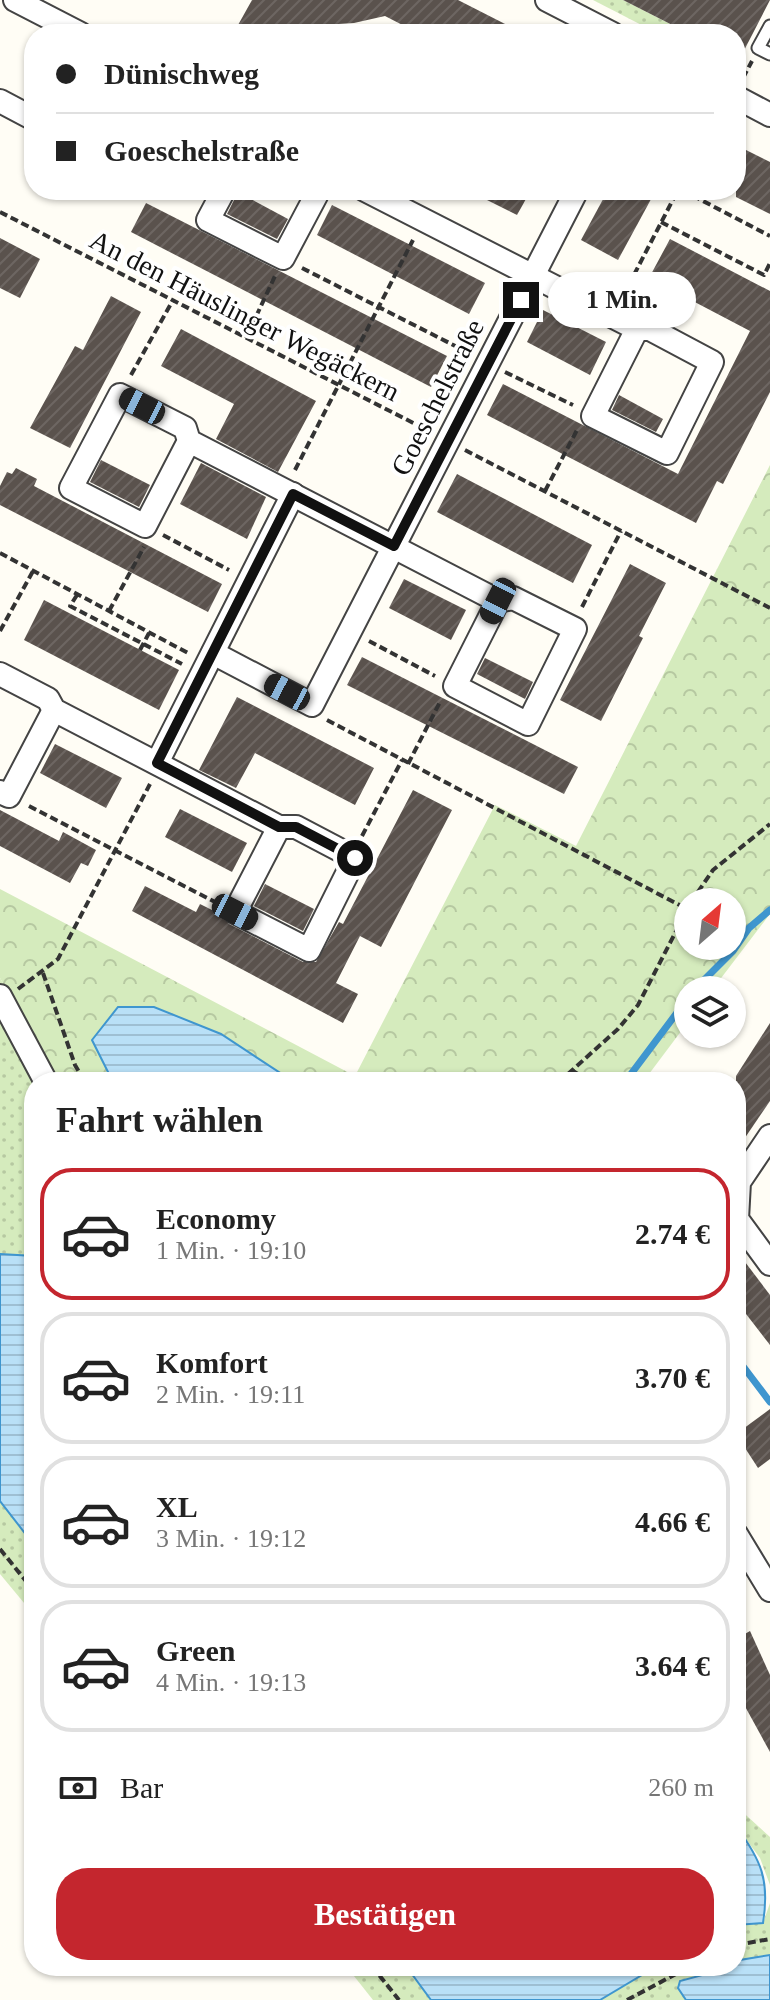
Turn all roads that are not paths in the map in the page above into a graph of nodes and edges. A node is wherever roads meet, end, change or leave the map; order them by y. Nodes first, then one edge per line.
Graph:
1 (7, 0) edge
2 (15, 0) edge
3 (547, 0) edge
4 (0, 15) edge
5 (62, 24) edge
6 (594, 24) edge
7 (770, 26) edge
8 (770, 54) edge
9 (0, 101) edge
10 (746, 102) edge
11 (24, 114) edge
12 (770, 115) edge
13 (219, 200) edge
14 (314, 200) edge
15 (384, 200) edge
16 (572, 200) edge
17 (534, 275) junction
18 (637, 329) junction
19 (189, 441) junction
20 (289, 492) junction
21 (394, 546) junction
22 (498, 601) junction
23 (208, 664) junction
24 (0, 674) edge
25 (54, 710) junction
26 (158, 764) junction
27 (4, 794) edge
28 (279, 827) junction
29 (1, 998) edge
30 (41, 1072) edge
31 (770, 1136) edge
32 (746, 1172) edge
33 (746, 1231) edge
34 (770, 1264) edge
35 (746, 1550) edge
36 (770, 1590) edge

1 - 4 street
2 - 5 street
3 - 6 street
7 - 8 lane
9 - 11 street
10 - 12 street
13 - 14 street
15 - 17 street
16 - 17 street, Goeschelstraße
17 - 18 street
17 - 21 street, Goeschelstraße
18 - 18 street
19 - 19 street
19 - 20 street
20 - 21 street
20 - 23 street
21 - 22 street
21 - 23 street, Goeschelstraße
22 - 22 street
23 - 26 street
24 - 25 street
25 - 26 street
25 - 27 street
26 - 28 street
28 - 28 street
29 - 30 street
31 - 32 street
33 - 34 street
35 - 36 street

